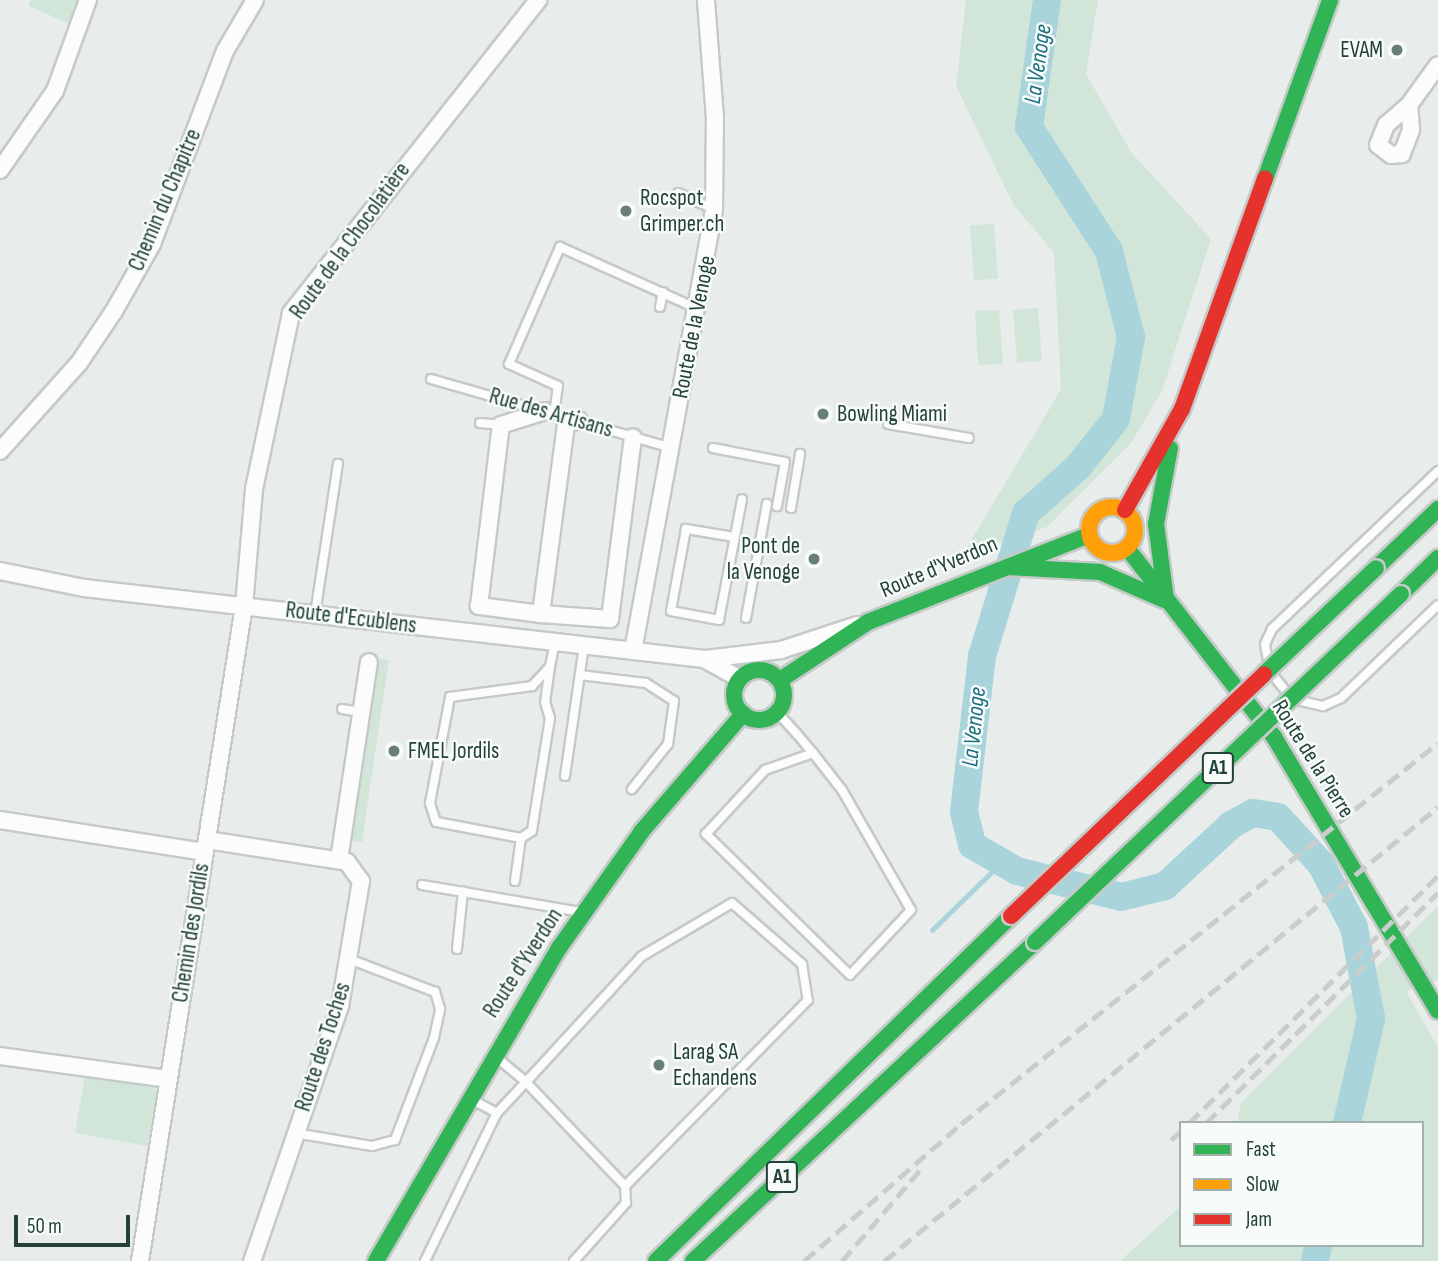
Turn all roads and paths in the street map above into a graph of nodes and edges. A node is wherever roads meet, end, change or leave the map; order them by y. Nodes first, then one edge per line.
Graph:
1 (88, 0) edge
2 (255, 0) edge
3 (538, 0) edge
4 (706, 0) edge
5 (1330, 0) edge
6 (1438, 65) edge
7 (1409, 106) dead end
8 (0, 170) edge
9 (678, 193) dead end
10 (714, 209) junction
11 (663, 292) junction
12 (660, 307) dead end
13 (698, 309) junction
14 (432, 379) dead end
15 (550, 413) junction
16 (579, 420) junction
17 (480, 423) dead end
18 (888, 424) dead end
19 (501, 425) junction
20 (1171, 435) junction
21 (633, 437) junction
22 (970, 438) dead end
23 (671, 448) junction
24 (713, 448) dead end
25 (0, 451) edge
26 (800, 454) dead end
27 (338, 464) dead end
28 (1438, 471) edge
29 (742, 499) dead end
30 (767, 503) dead end
31 (777, 506) dead end
32 (791, 508) dead end
33 (1438, 509) edge
34 (1125, 510) junction
35 (1089, 535) junction
36 (734, 537) junction
37 (1127, 548) junction
38 (1438, 558) edge
39 (998, 566) junction
40 (0, 571) edge
41 (1167, 601) junction
42 (1438, 605) edge
43 (244, 606) junction
44 (315, 614) junction
45 (541, 614) junction
46 (746, 618) dead end
47 (868, 622) junction
48 (555, 642) junction
49 (584, 645) junction
50 (633, 651) junction
51 (704, 659) junction
52 (369, 662) dead end
53 (550, 667) junction
54 (580, 675) junction
55 (740, 679) junction
56 (780, 680) junction
57 (342, 709) dead end
58 (361, 712) junction
59 (777, 712) junction
60 (743, 714) junction
61 (813, 753) junction
62 (565, 776) dead end
63 (632, 789) dead end
64 (0, 820) edge
65 (521, 838) junction
66 (205, 846) junction
67 (339, 860) junction
68 (515, 881) dead end
69 (422, 885) dead end
70 (463, 891) junction
71 (582, 913) junction
72 (457, 949) dead end
73 (349, 960) junction
74 (1438, 1011) edge
75 (492, 1054) junction
76 (0, 1056) edge
77 (168, 1079) junction
78 (526, 1082) junction
79 (467, 1097) junction
80 (497, 1113) junction
81 (295, 1133) junction
82 (625, 1186) junction
83 (141, 1261) edge
84 (252, 1261) edge
85 (376, 1261) edge
86 (425, 1261) edge
87 (574, 1261) edge
88 (656, 1261) edge
89 (693, 1261) edge

1 - 8 street
2 - 25 street, Chemin du Chapitre
3 - 43 street, Route de la Chocolatière
4 - 10 street, Route de la Venoge
5 - 20 main road
6 - 7 street
9 - 10 lane
10 - 13 street, Route de la Venoge
11 - 12 lane
11 - 13 lane
11 - 15 lane
13 - 23 street, Route de la Venoge
14 - 15 lane, Rue des Artisans
15 - 16 lane, Rue des Artisans
15 - 19 street
16 - 21 lane, Rue des Artisans
16 - 45 street
17 - 19 lane
18 - 22 lane
19 - 45 street
20 - 34 main road
20 - 41 main road
21 - 23 lane, Rue des Artisans
21 - 45 street
23 - 50 street, Route de la Venoge
24 - 31 lane
26 - 32 lane
27 - 44 lane
28 - 42 lane
29 - 36 lane
30 - 46 lane
33 - 88 main road, A1, bridge
34 - 35 main road
34 - 37 main road
35 - 37 main road
35 - 39 main road, Route d'Yverdon
36 - 36 lane
37 - 41 main road, Route de la Pierre
38 - 89 main road, A1, bridge
39 - 41 main road
39 - 47 main road, Route d'Yverdon
40 - 43 street, Route d'Ecublens
41 - 74 main road, Route de la Pierre
43 - 44 street, Route d'Ecublens
43 - 66 street, Chemin des Jordils
44 - 48 street, Route d'Ecublens
47 - 51 street, Route d'Ecublens
47 - 56 main road, Route d'Yverdon
48 - 49 street, Route d'Ecublens
48 - 53 lane
49 - 50 street, Route d'Ecublens
49 - 54 lane
50 - 51 street, Route d'Ecublens
51 - 55 street, Route d'Ecublens
52 - 58 street
53 - 65 lane
53 - 65 lane
54 - 62 lane
54 - 63 lane
55 - 56 main road
55 - 60 main road
56 - 59 main road
57 - 58 lane
58 - 67 street
59 - 60 main road
59 - 61 lane
60 - 71 main road, Route d'Yverdon
61 - 61 lane
64 - 66 street
65 - 68 lane
66 - 67 street
66 - 77 street, Chemin des Jordils
67 - 73 street, Route des Toches
69 - 70 lane
70 - 71 lane
70 - 72 lane
71 - 75 main road, Route d'Yverdon
73 - 81 street, Route des Toches
73 - 81 lane, Route des Toches
75 - 78 lane
75 - 79 main road, Route d'Yverdon
76 - 77 street
77 - 83 street, Chemin des Jordils
78 - 80 lane
78 - 82 lane
78 - 82 lane
79 - 80 lane
79 - 85 main road, Route d'Yverdon
80 - 86 lane
81 - 84 street, Route des Toches
82 - 87 lane

